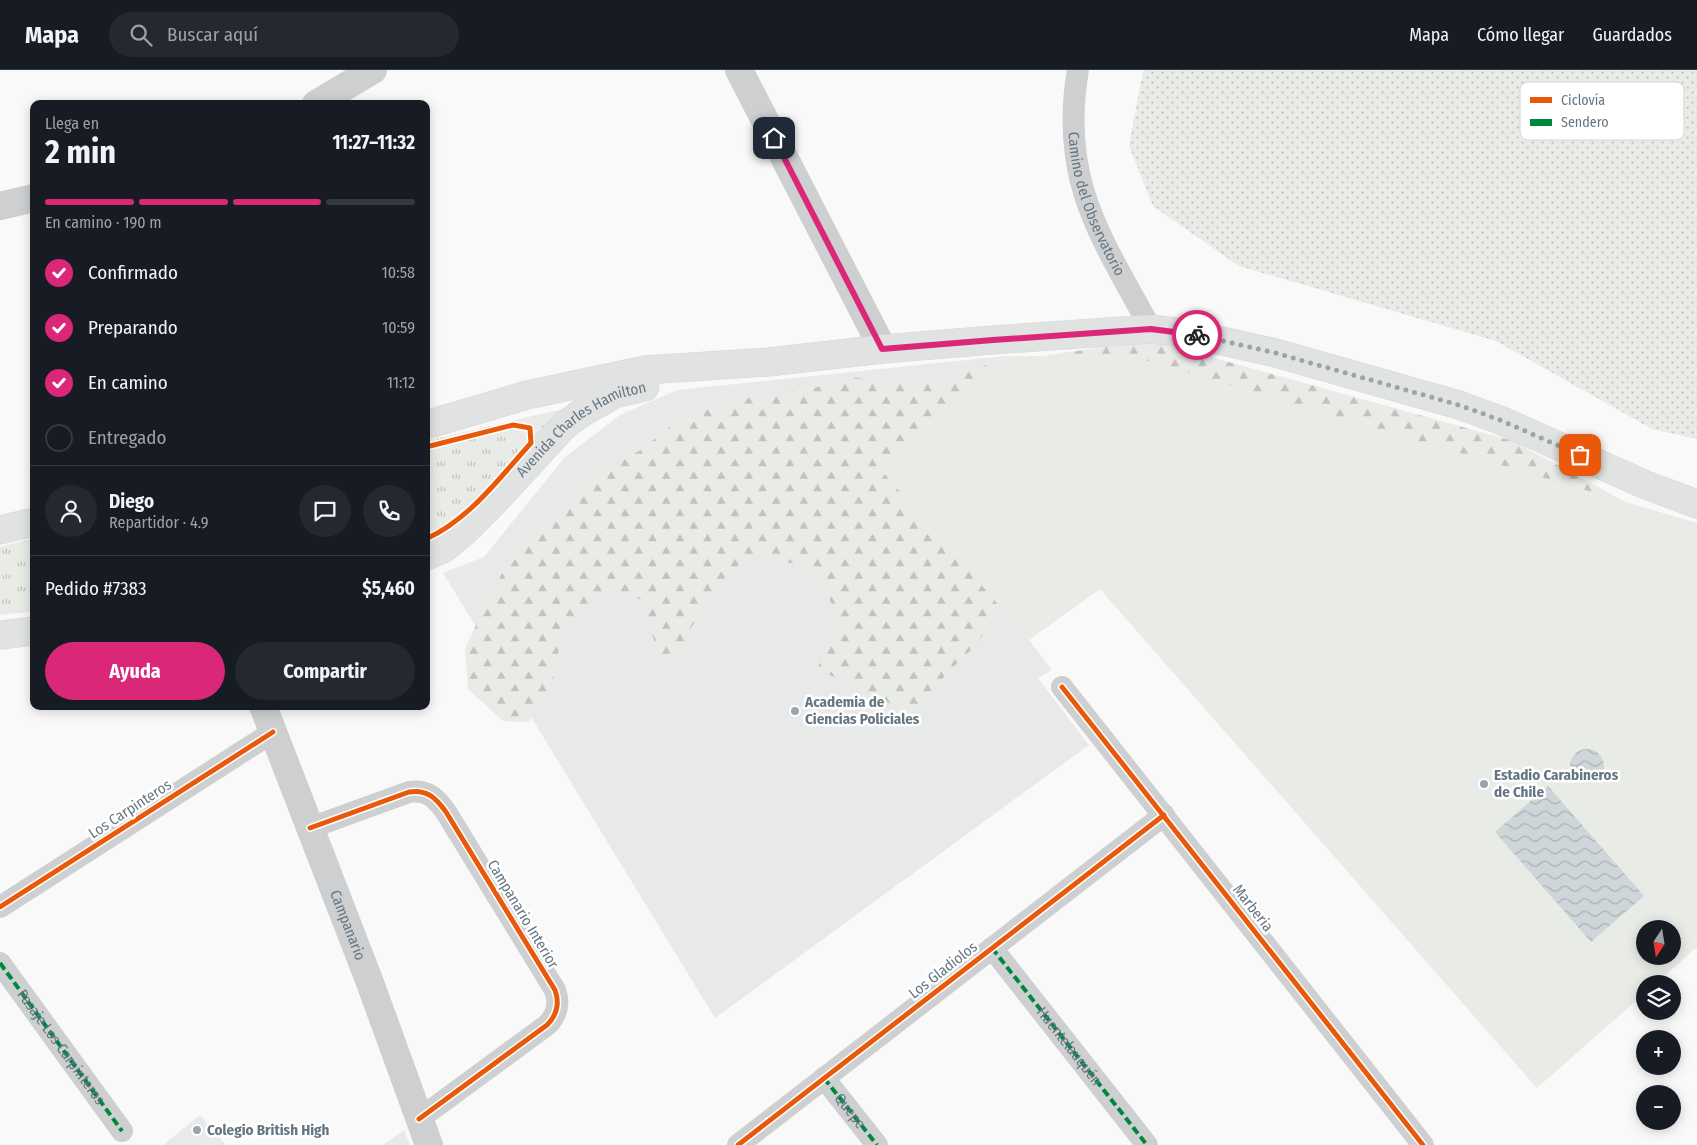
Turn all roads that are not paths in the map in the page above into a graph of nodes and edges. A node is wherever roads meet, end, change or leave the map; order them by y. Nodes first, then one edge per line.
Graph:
1 (373, 70) edge
2 (739, 70) edge
3 (1078, 70) edge
4 (323, 100) edge
5 (30, 199) edge
6 (0, 206) edge
7 (1151, 329) junction
8 (882, 349) junction
9 (769, 362) junction
10 (430, 423) edge
11 (1697, 504) edge
12 (30, 523) edge
13 (0, 530) edge
14 (430, 554) edge
15 (30, 631) edge
16 (0, 635) edge
17 (1062, 687) dead end
18 (265, 710) edge
19 (273, 732) junction
20 (1164, 814) junction
21 (310, 828) junction
22 (0, 907) edge
23 (992, 948) junction
24 (0, 963) edge
25 (824, 1078) junction
26 (419, 1119) junction
27 (122, 1131) dead end
28 (429, 1145) edge
29 (738, 1145) edge
30 (877, 1145) edge
31 (1147, 1145) edge
32 (1423, 1145) edge

1 - 4 street
2 - 8 street
3 - 7 street, Camino del Observatorio
5 - 6 street
7 - 8 main road, Avenida Charles Hamilton
7 - 11 main road, Avenida Charles Hamilton
8 - 9 main road, Avenida Charles Hamilton
9 - 10 main road, Avenida Charles Hamilton
9 - 14 main road, Avenida Charles Hamilton
12 - 13 main road
15 - 16 main road
17 - 20 street, Marberia
18 - 19 street, Campanario
19 - 21 street, Campanario
19 - 22 street, Los Carpinteros
20 - 23 street, Los Gladiolos
20 - 32 street, Marberia
21 - 26 street, Campanario
21 - 26 street, Campanario Interior
23 - 25 street, Los Gladiolos
23 - 31 street, Huentelauquén
24 - 27 street, Pasaje Los Carpinteros
25 - 29 street, Los Gladiolos
25 - 30 street, Quepe
26 - 28 street, Campanario

